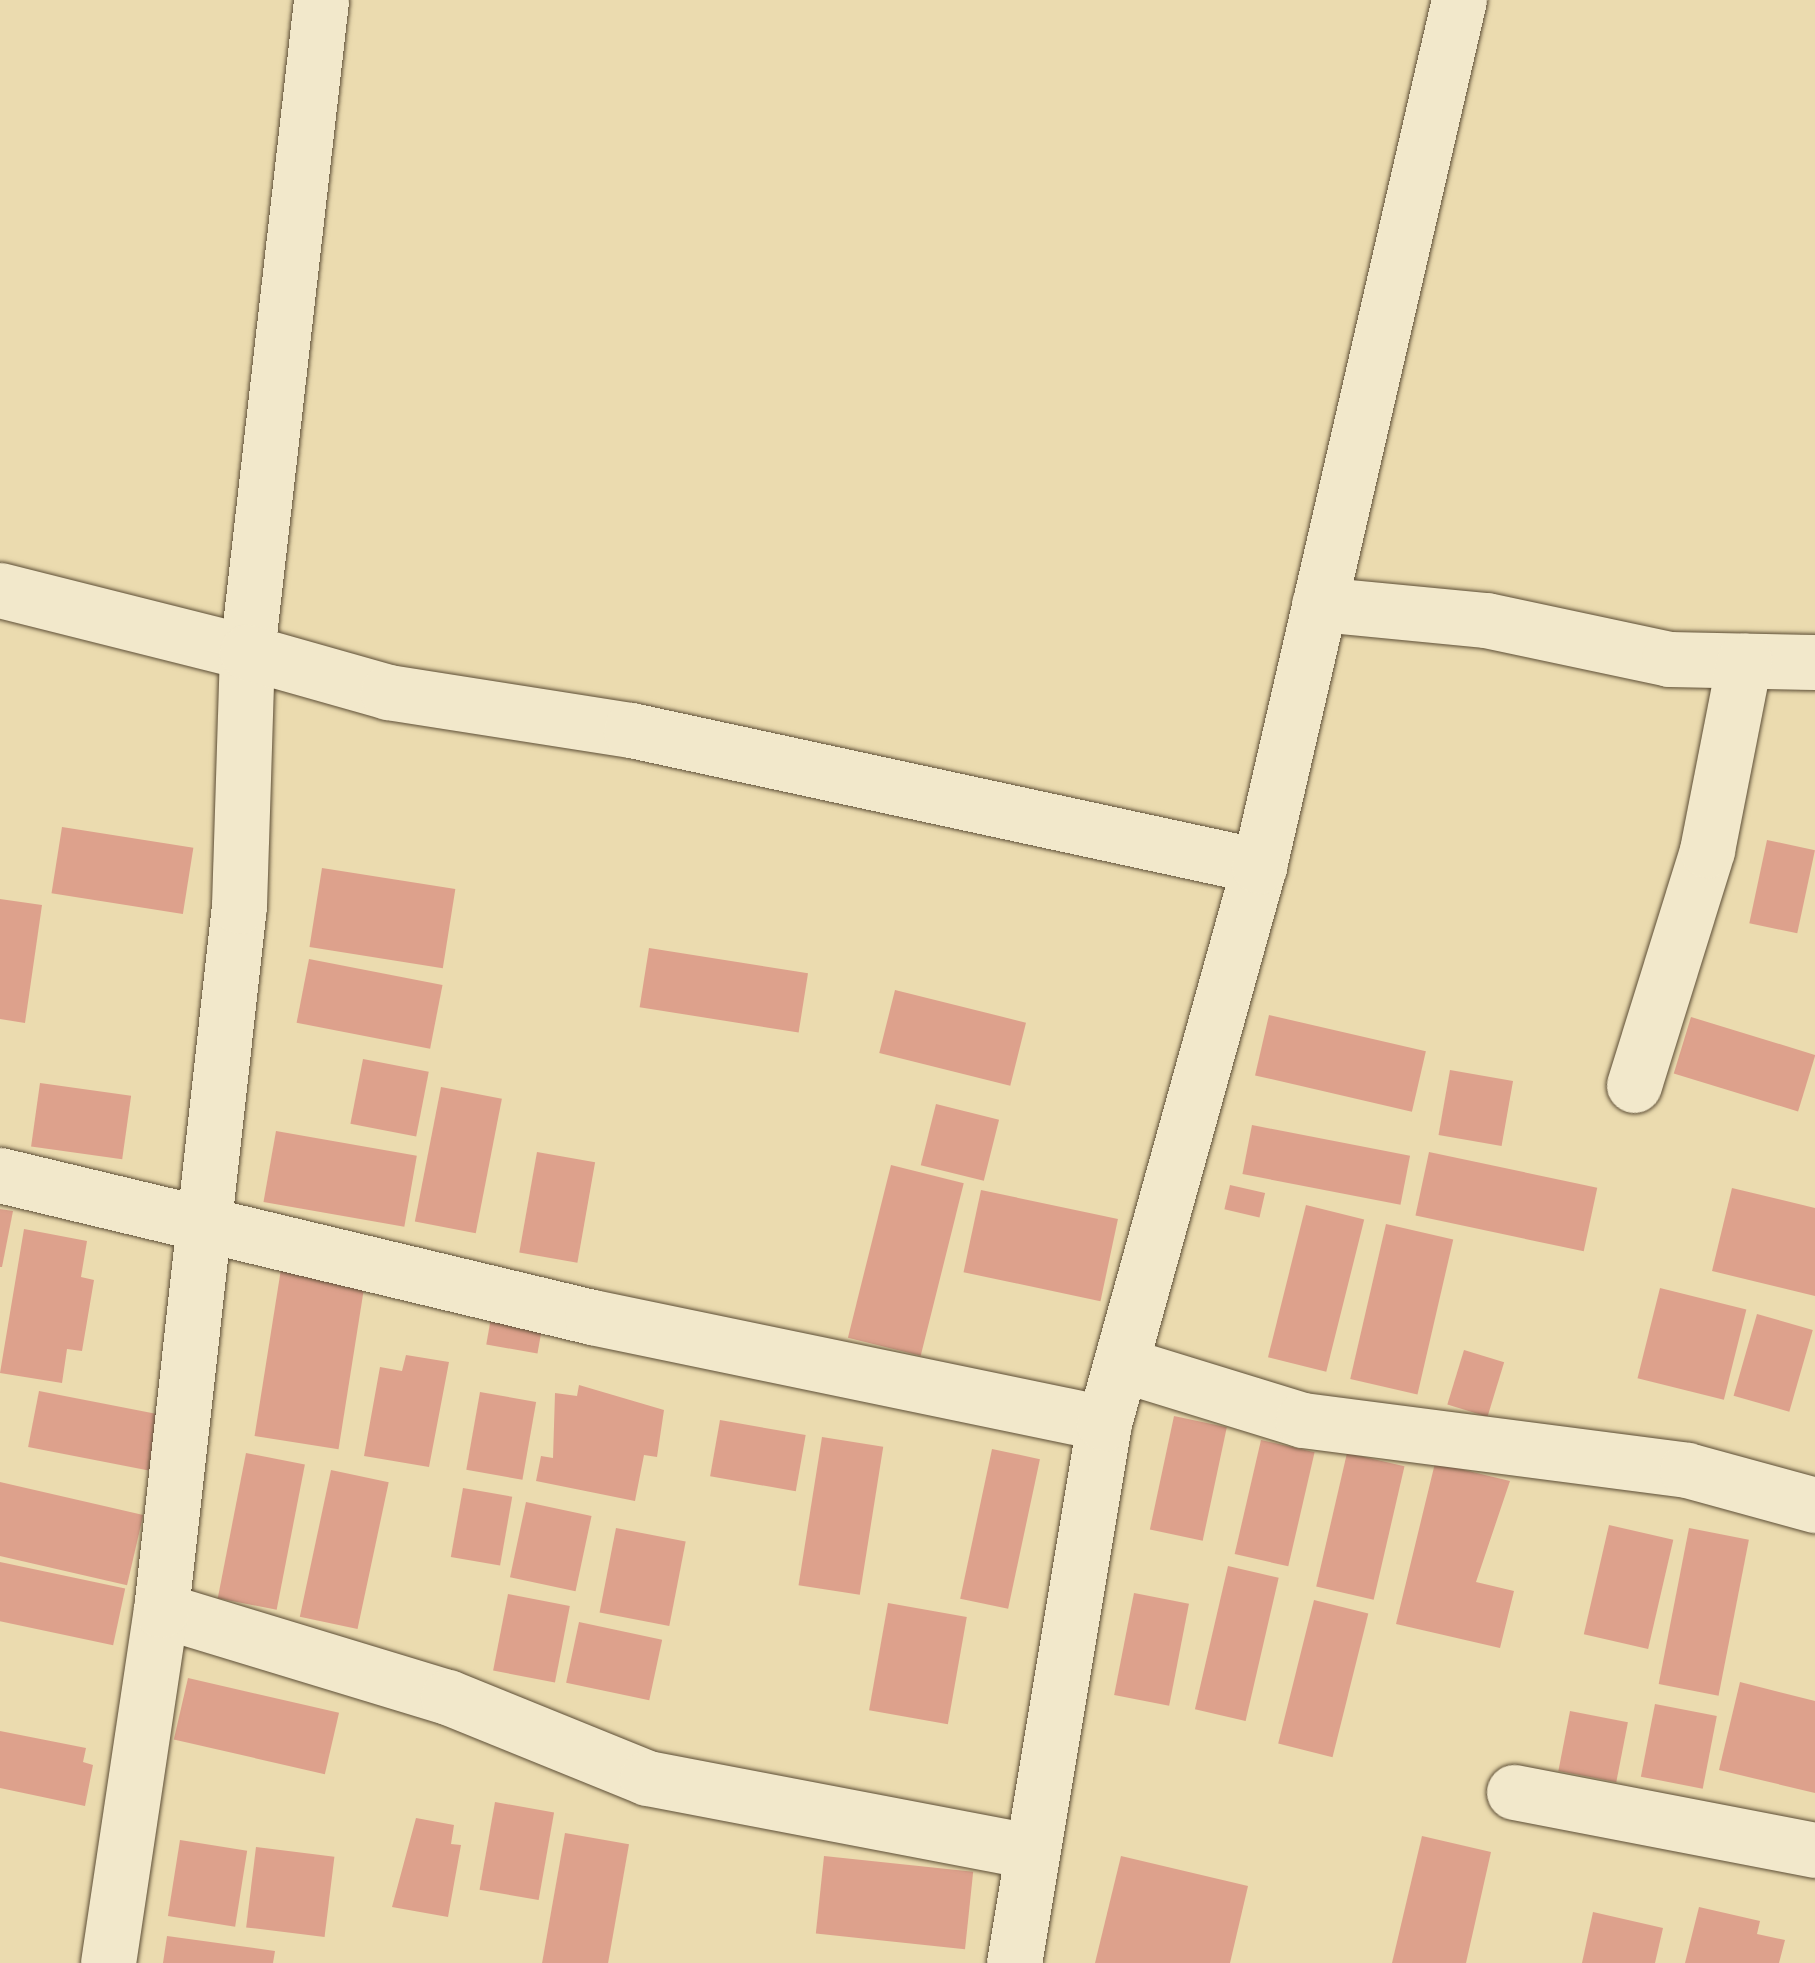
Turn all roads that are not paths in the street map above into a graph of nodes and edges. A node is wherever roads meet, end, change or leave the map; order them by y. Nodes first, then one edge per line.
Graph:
1 (321, 0) edge
2 (1459, 0) edge
3 (0, 590) edge
4 (1320, 604) junction
5 (247, 652) junction
6 (1744, 661) junction
7 (1815, 662) edge
8 (1258, 866) junction
9 (1634, 1085) dead end
10 (0, 1175) edge
11 (200, 1220) junction
12 (1124, 1365) junction
13 (1104, 1423) junction
14 (1815, 1505) edge
15 (162, 1610) junction
16 (1514, 1792) dead end
17 (1030, 1850) junction
18 (1815, 1850) edge
19 (108, 1963) edge
20 (1014, 1963) edge

1 - 5 street
2 - 4 street
3 - 5 street
4 - 6 street
4 - 8 street
5 - 8 street
5 - 11 street
6 - 7 street
6 - 9 street
8 - 12 street
10 - 11 street
11 - 13 street
11 - 15 street
12 - 13 street
12 - 14 street
13 - 17 street
15 - 17 street
15 - 19 street
16 - 18 street
17 - 20 street

